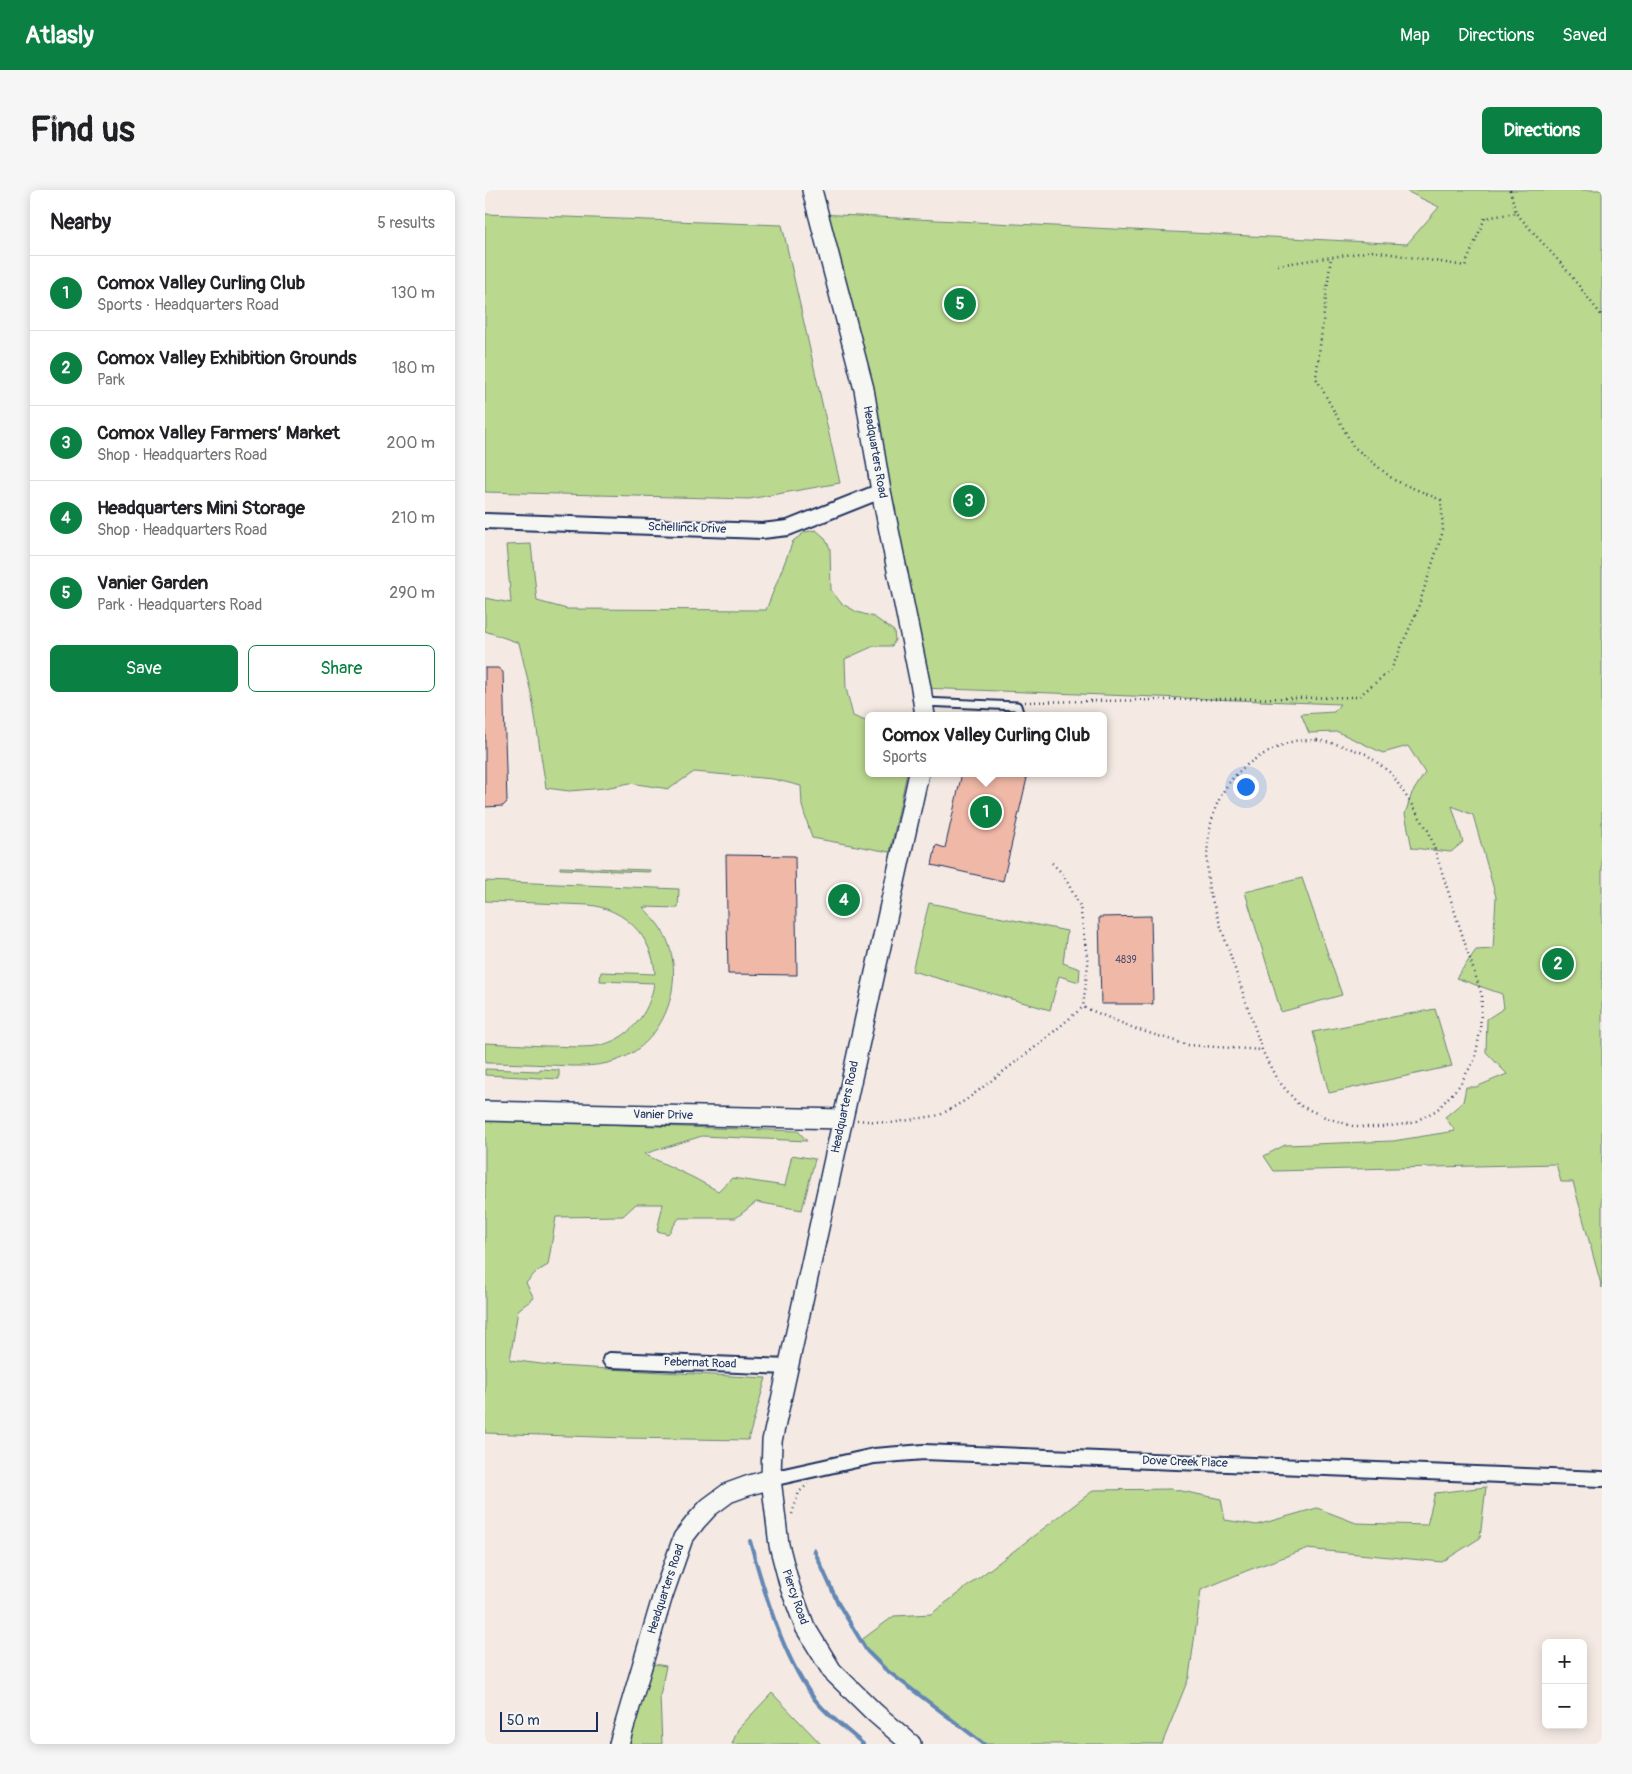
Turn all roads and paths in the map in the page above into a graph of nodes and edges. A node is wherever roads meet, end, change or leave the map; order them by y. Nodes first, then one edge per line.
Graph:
1 (812, 190) edge
2 (1510, 190) edge
3 (1516, 213) junction
4 (1331, 257) junction
5 (1278, 265) dead end
6 (1602, 316) edge
7 (881, 491) junction
8 (485, 521) edge
9 (1023, 702) dead end
10 (924, 709) edge
11 (1019, 712) edge
12 (918, 777) edge
13 (1053, 863) dead end
14 (1083, 1007) junction
15 (1262, 1050) junction
16 (485, 1111) edge
17 (842, 1119) junction
18 (610, 1360) dead end
19 (790, 1367) junction
20 (772, 1441) joint
21 (820, 1468) junction
22 (771, 1479) junction
23 (1602, 1479) edge
24 (792, 1514) dead end
25 (619, 1744) edge
26 (911, 1744) edge

1 - 7 main road, Headquarters Road
2 - 3 path
3 - 4 path
3 - 6 path
4 - 5 path
4 - 9 path
7 - 8 street, Schellinck Drive
7 - 10 main road, Headquarters Road
10 - 11 lane
12 - 17 main road, Headquarters Road
13 - 14 path
14 - 15 path
14 - 17 path
15 - 15 path
16 - 17 main road, Vanier Drive
17 - 19 main road, Headquarters Road
18 - 19 street, Pebernat Road
19 - 20 main road, Headquarters Road
20 - 22 main road, Piercy Road
21 - 22 street, Dove Creek Place
21 - 23 street, Dove Creek Place
21 - 24 path
22 - 25 main road, Headquarters Road
22 - 26 main road, Piercy Road

